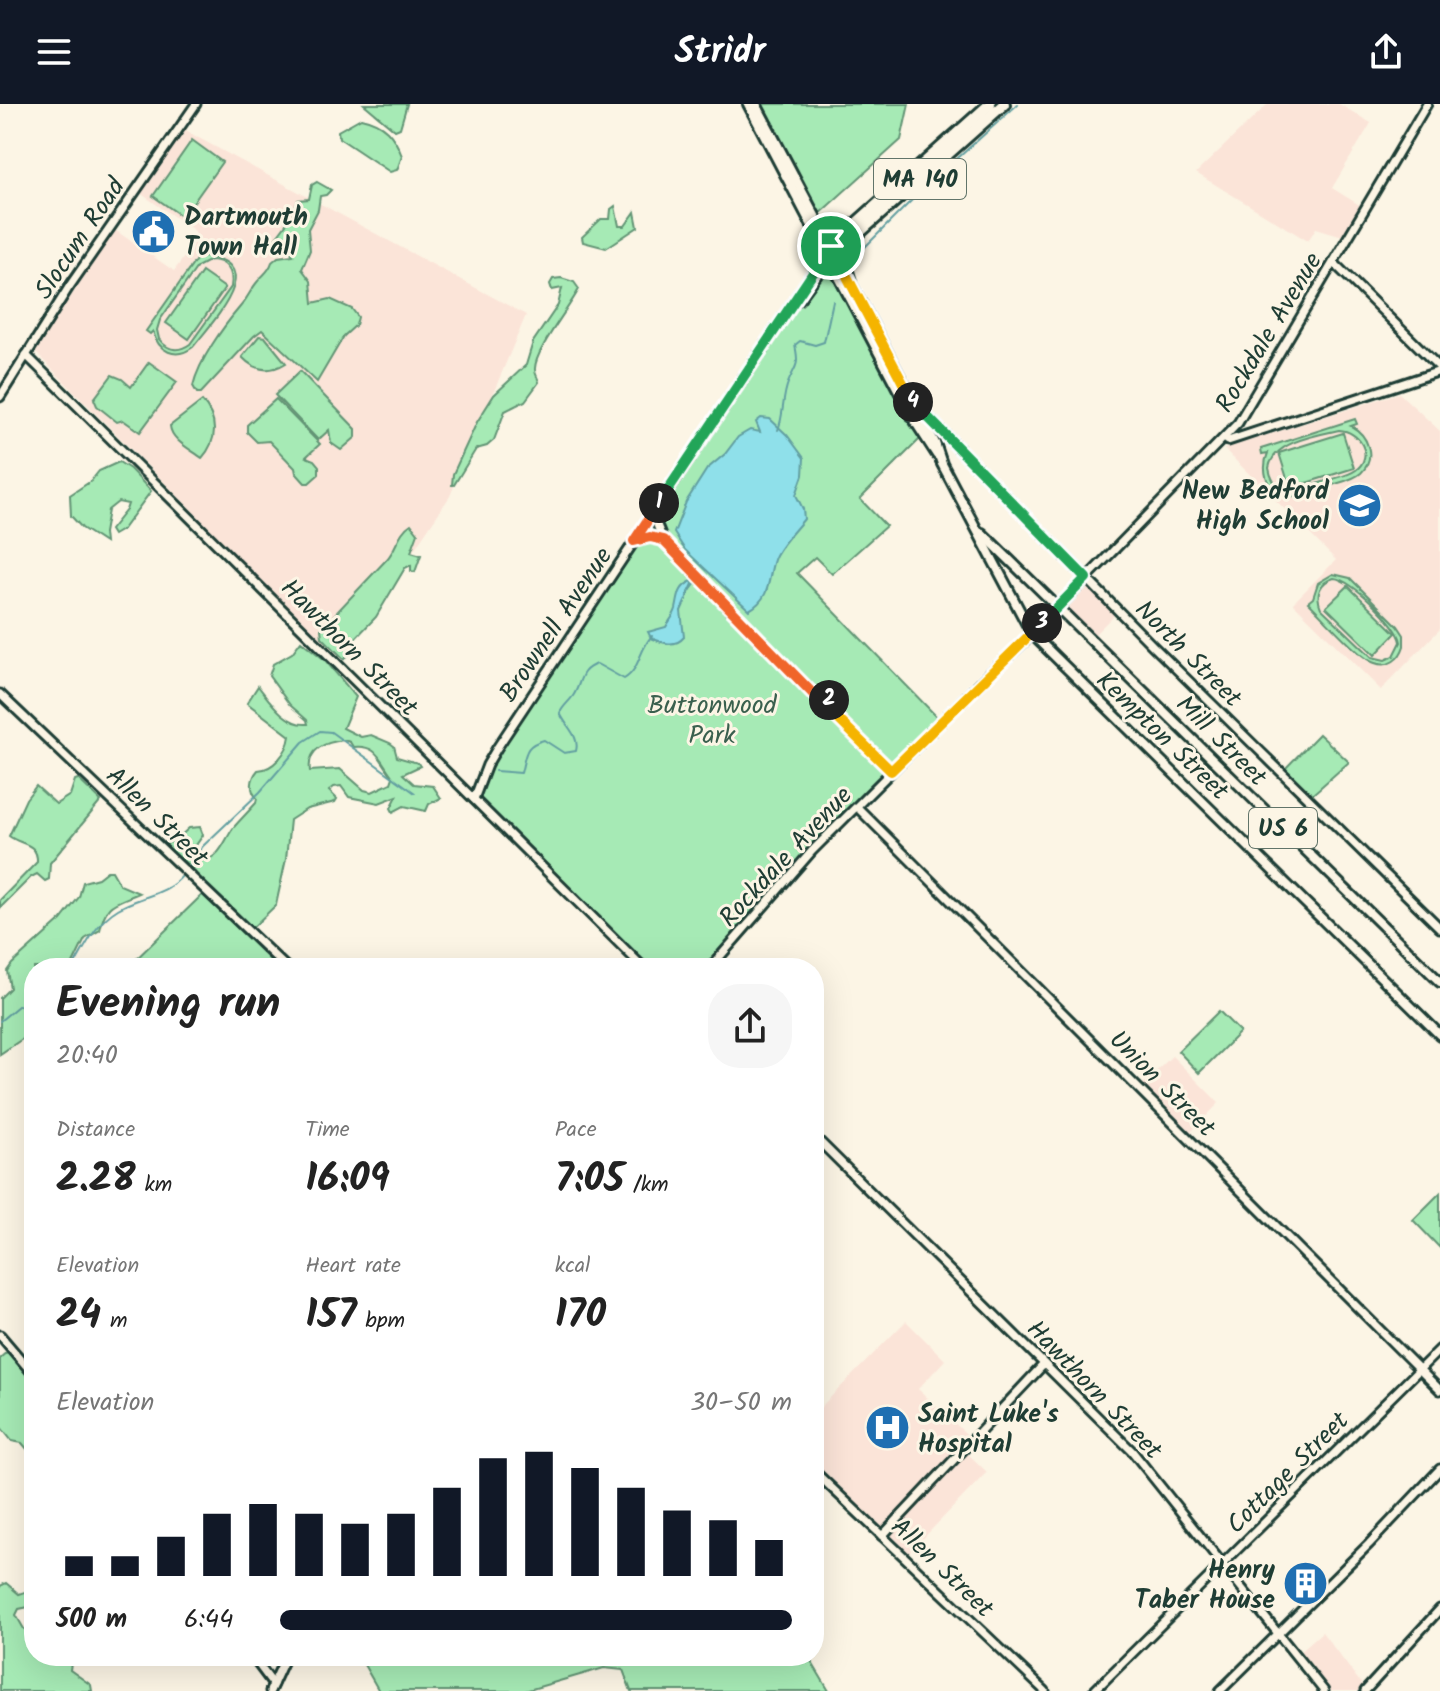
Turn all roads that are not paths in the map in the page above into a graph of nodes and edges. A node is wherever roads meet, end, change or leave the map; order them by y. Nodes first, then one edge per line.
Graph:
1 (196, 104) edge
2 (748, 104) edge
3 (756, 104) edge
4 (990, 104) edge
5 (1004, 104) edge
6 (1427, 104) edge
7 (767, 134) junction
8 (886, 209) junction
9 (821, 228) junction
10 (848, 230) junction
11 (830, 253) junction
12 (1334, 263) junction
13 (850, 282) junction
14 (26, 355) junction
15 (1440, 370) edge
16 (0, 397) edge
17 (914, 403) junction
18 (1239, 421) junction
19 (920, 423) junction
20 (1255, 431) junction
21 (1224, 438) junction
22 (658, 504) junction
23 (975, 527) junction
24 (663, 540) junction
25 (634, 541) junction
26 (1086, 578) junction
27 (1058, 607) junction
28 (1032, 634) junction
29 (0, 694) edge
30 (891, 771) junction
31 (481, 781) junction
32 (460, 784) junction
33 (474, 799) junction
34 (857, 807) junction
35 (1440, 928) edge
36 (277, 958) edge
37 (634, 958) edge
38 (719, 958) edge
39 (1440, 982) edge
40 (1440, 1035) edge
41 (824, 1146) edge
42 (0, 1335) edge
43 (1440, 1349) edge
44 (24, 1363) edge
45 (1044, 1364) junction
46 (1419, 1369) junction
47 (1440, 1390) edge
48 (1440, 1469) edge
49 (824, 1481) edge
50 (882, 1536) junction
51 (1221, 1565) junction
52 (1440, 1609) edge
53 (1277, 1634) junction
54 (258, 1666) edge
55 (281, 1666) edge
56 (271, 1688) edge
57 (1045, 1691) edge
58 (1094, 1691) edge
59 (1220, 1691) edge
60 (1324, 1691) edge
61 (1365, 1691) edge

1 - 14 main road, Slocum Road
2 - 7 main road, US 6
3 - 7 main road, US 6
4 - 10 highway, MA 140
5 - 8 highway, MA 140
6 - 12 main road, Rockdale Avenue
7 - 9 main road, Kempton Street / US 6
7 - 11 main road, Kempton Street / US 6
8 - 11 highway, MA 140
8 - 13 highway
9 - 10 highway
9 - 11 main road, Kempton Street / US 6
10 - 11 highway, MA 140
11 - 13 main road, Kempton Street / US 6
11 - 19 main road, Kempton Street / US 6
11 - 22 main road, Brownell Avenue
12 - 15 main road
12 - 18 main road, Rockdale Avenue
13 - 17 main road, Kempton Street / US 6
14 - 16 main road, Slocum Road
14 - 32 main road, Hawthorn Street
15 - 20 main road
17 - 19 main road, Kempton Street / US 6
17 - 26 main road, North Street
18 - 20 main road
18 - 21 main road, Rockdale Avenue
19 - 23 main road, Kempton Street / US 6
20 - 21 main road
21 - 26 main road, Rockdale Avenue
22 - 24 main road
22 - 25 main road, Brownell Avenue
23 - 27 main road, Mill Street / US 6
23 - 28 main road, Kempton Street / US 6
24 - 25 main road
24 - 30 main road
25 - 31 main road, Brownell Avenue
26 - 27 main road, Rockdale Avenue
26 - 35 main road, North Street
27 - 28 main road, Rockdale Avenue
27 - 39 main road, Mill Street / US 6
28 - 30 main road, Rockdale Avenue
28 - 40 main road, Kempton Street / US 6
29 - 36 main road, Allen Street
30 - 34 main road, Rockdale Avenue
31 - 32 main road
31 - 33 main road, Brownell Avenue
32 - 33 main road, Hawthorn Street
33 - 37 main road, Hawthorn Street
34 - 38 main road, Rockdale Avenue
34 - 46 main road, Union Street
41 - 45 main road, Hawthorn Street
42 - 44 main road
43 - 46 main road, Cottage Street
45 - 50 main road
45 - 51 main road, Hawthorn Street
46 - 47 main road, Union Street
46 - 51 main road, Cottage Street
48 - 53 main road
49 - 50 main road, Allen Street
50 - 57 main road, Allen Street
51 - 53 main road, Hawthorn Street
51 - 58 main road, Cottage Street
52 - 61 main road
53 - 59 main road
53 - 60 main road, Hawthorn Street
54 - 56 main road
55 - 56 main road

